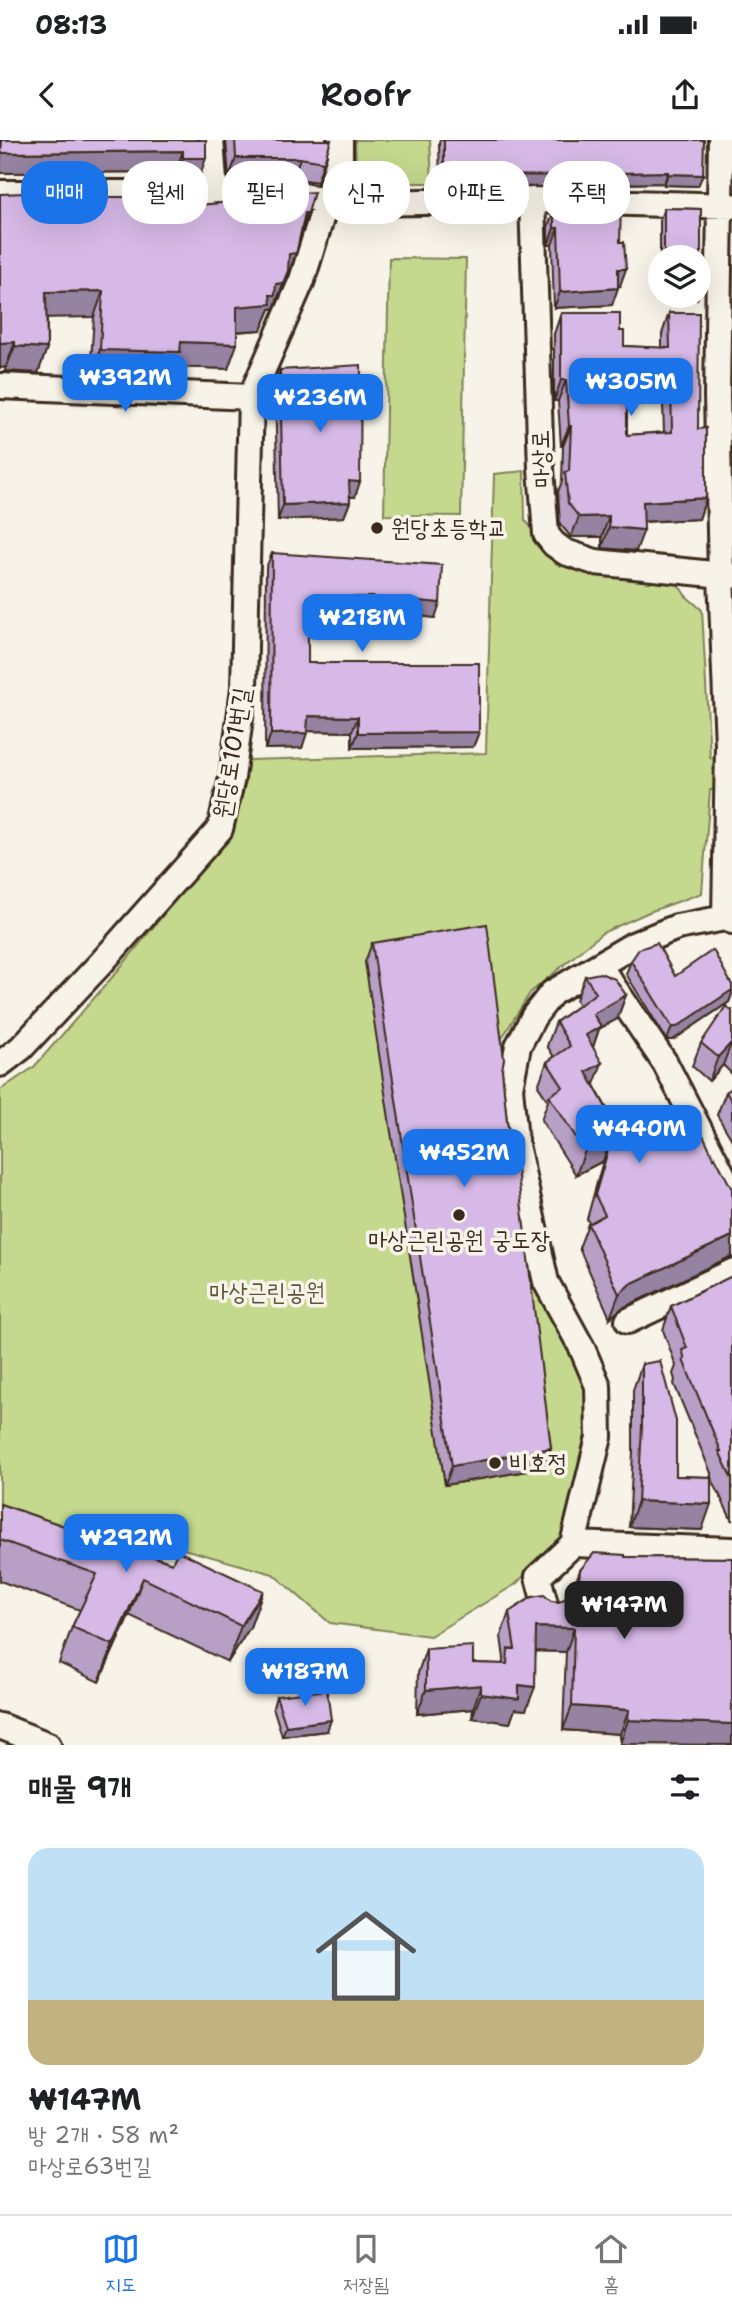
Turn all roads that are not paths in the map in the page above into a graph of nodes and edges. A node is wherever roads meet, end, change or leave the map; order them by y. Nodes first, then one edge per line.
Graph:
1 (211, 140) edge
2 (340, 140) edge
3 (721, 140) edge
4 (339, 161) edge
5 (0, 193) edge
6 (215, 194) junction
7 (532, 200) junction
8 (323, 201) edge
9 (410, 201) edge
10 (726, 205) edge
11 (323, 214) edge
12 (0, 386) edge
13 (725, 396) edge
14 (251, 397) junction
15 (726, 576) edge
16 (729, 919) edge
17 (600, 967) junction
18 (0, 1064) edge
19 (732, 1193) edge
20 (732, 1272) edge
21 (628, 1321) dead end
22 (573, 1545) junction
23 (732, 1550) edge
24 (547, 1611) edge
25 (0, 1726) edge
26 (48, 1745) edge

1 - 6 street
2 - 4 street, 원당로101번길
3 - 10 street
5 - 6 street
6 - 8 street
7 - 9 street
7 - 10 street
7 - 15 street, 마상로
10 - 13 street
11 - 14 street, 원당로101번길
12 - 14 street
13 - 15 street
14 - 18 street, 원당로101번길
15 - 16 street
16 - 17 street
17 - 19 street
17 - 22 street
20 - 21 street
22 - 23 street
22 - 24 street
25 - 26 street

